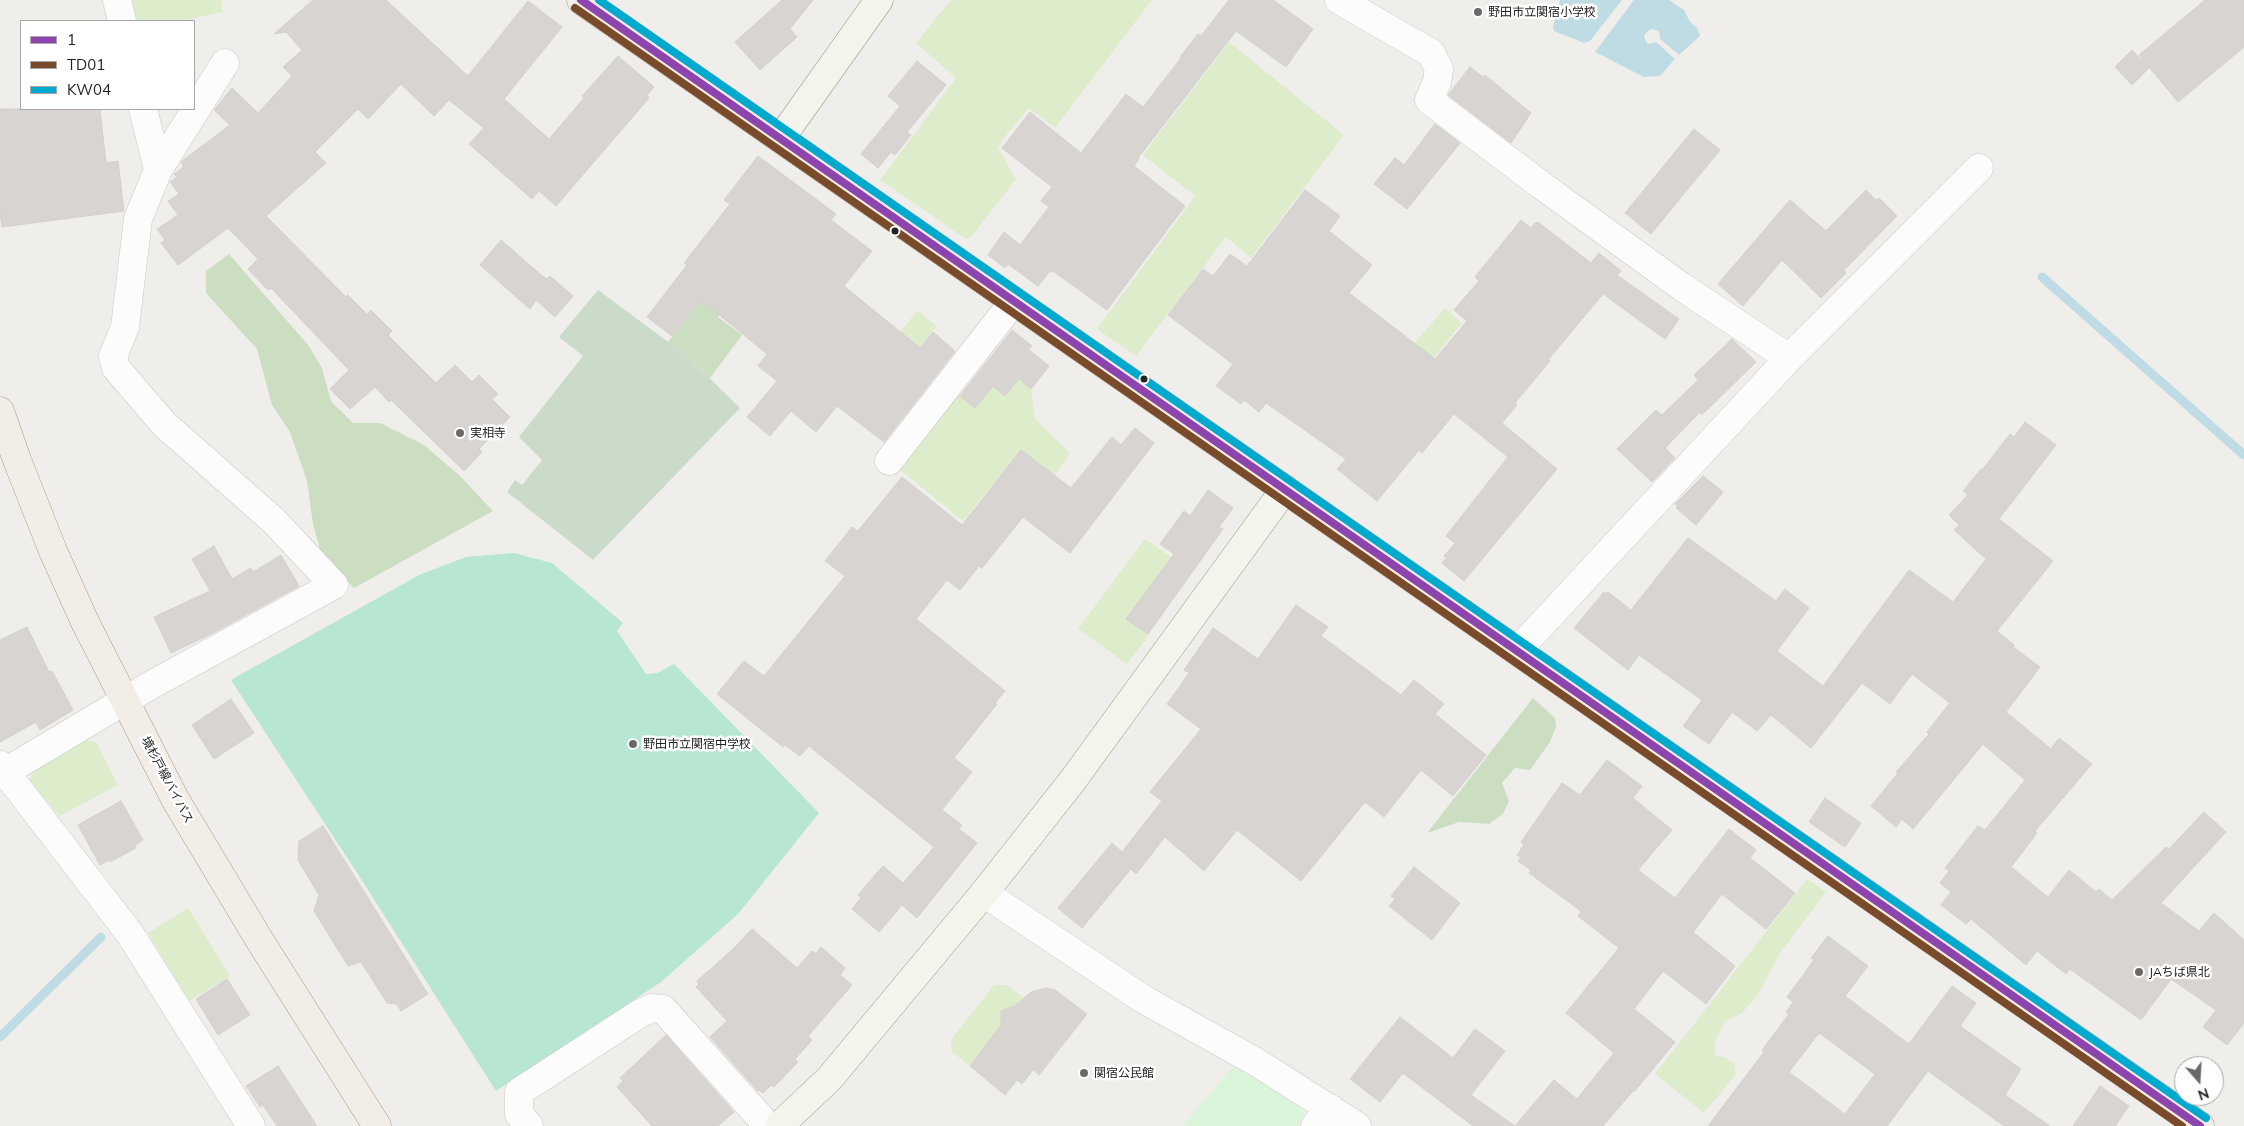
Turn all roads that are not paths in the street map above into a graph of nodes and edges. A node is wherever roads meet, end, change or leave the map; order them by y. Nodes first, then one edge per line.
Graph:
1 (117, 0) edge
2 (581, 0) edge
3 (879, 0) edge
4 (1339, 0) edge
5 (122, 20) edge
6 (225, 63) dead end
7 (143, 110) edge
8 (780, 138) junction
9 (1978, 168) dead end
10 (158, 170) junction
11 (1014, 301) junction
12 (1789, 358) junction
13 (0, 411) edge
14 (889, 461) dead end
15 (1285, 488) junction
16 (1518, 650) junction
17 (124, 701) junction
18 (3, 768) edge
19 (984, 893) junction
20 (1322, 1117) edge
21 (250, 1126) edge
22 (378, 1126) edge
23 (529, 1126) edge
24 (768, 1126) edge
25 (779, 1126) edge
26 (1357, 1126) edge
27 (2200, 1126) edge

1 - 5 street
2 - 8 main road
3 - 8 street
4 - 12 street
6 - 10 street
7 - 10 street
8 - 11 main road
9 - 12 street
10 - 17 street
11 - 14 street
11 - 15 main road
12 - 16 street
13 - 17 main road, 境杉戸線バイパス
15 - 16 main road
15 - 19 street
16 - 27 main road
17 - 18 street
17 - 22 main road, 境杉戸線バイパス
18 - 21 street
19 - 20 street
19 - 25 street
20 - 26 street
23 - 24 street

